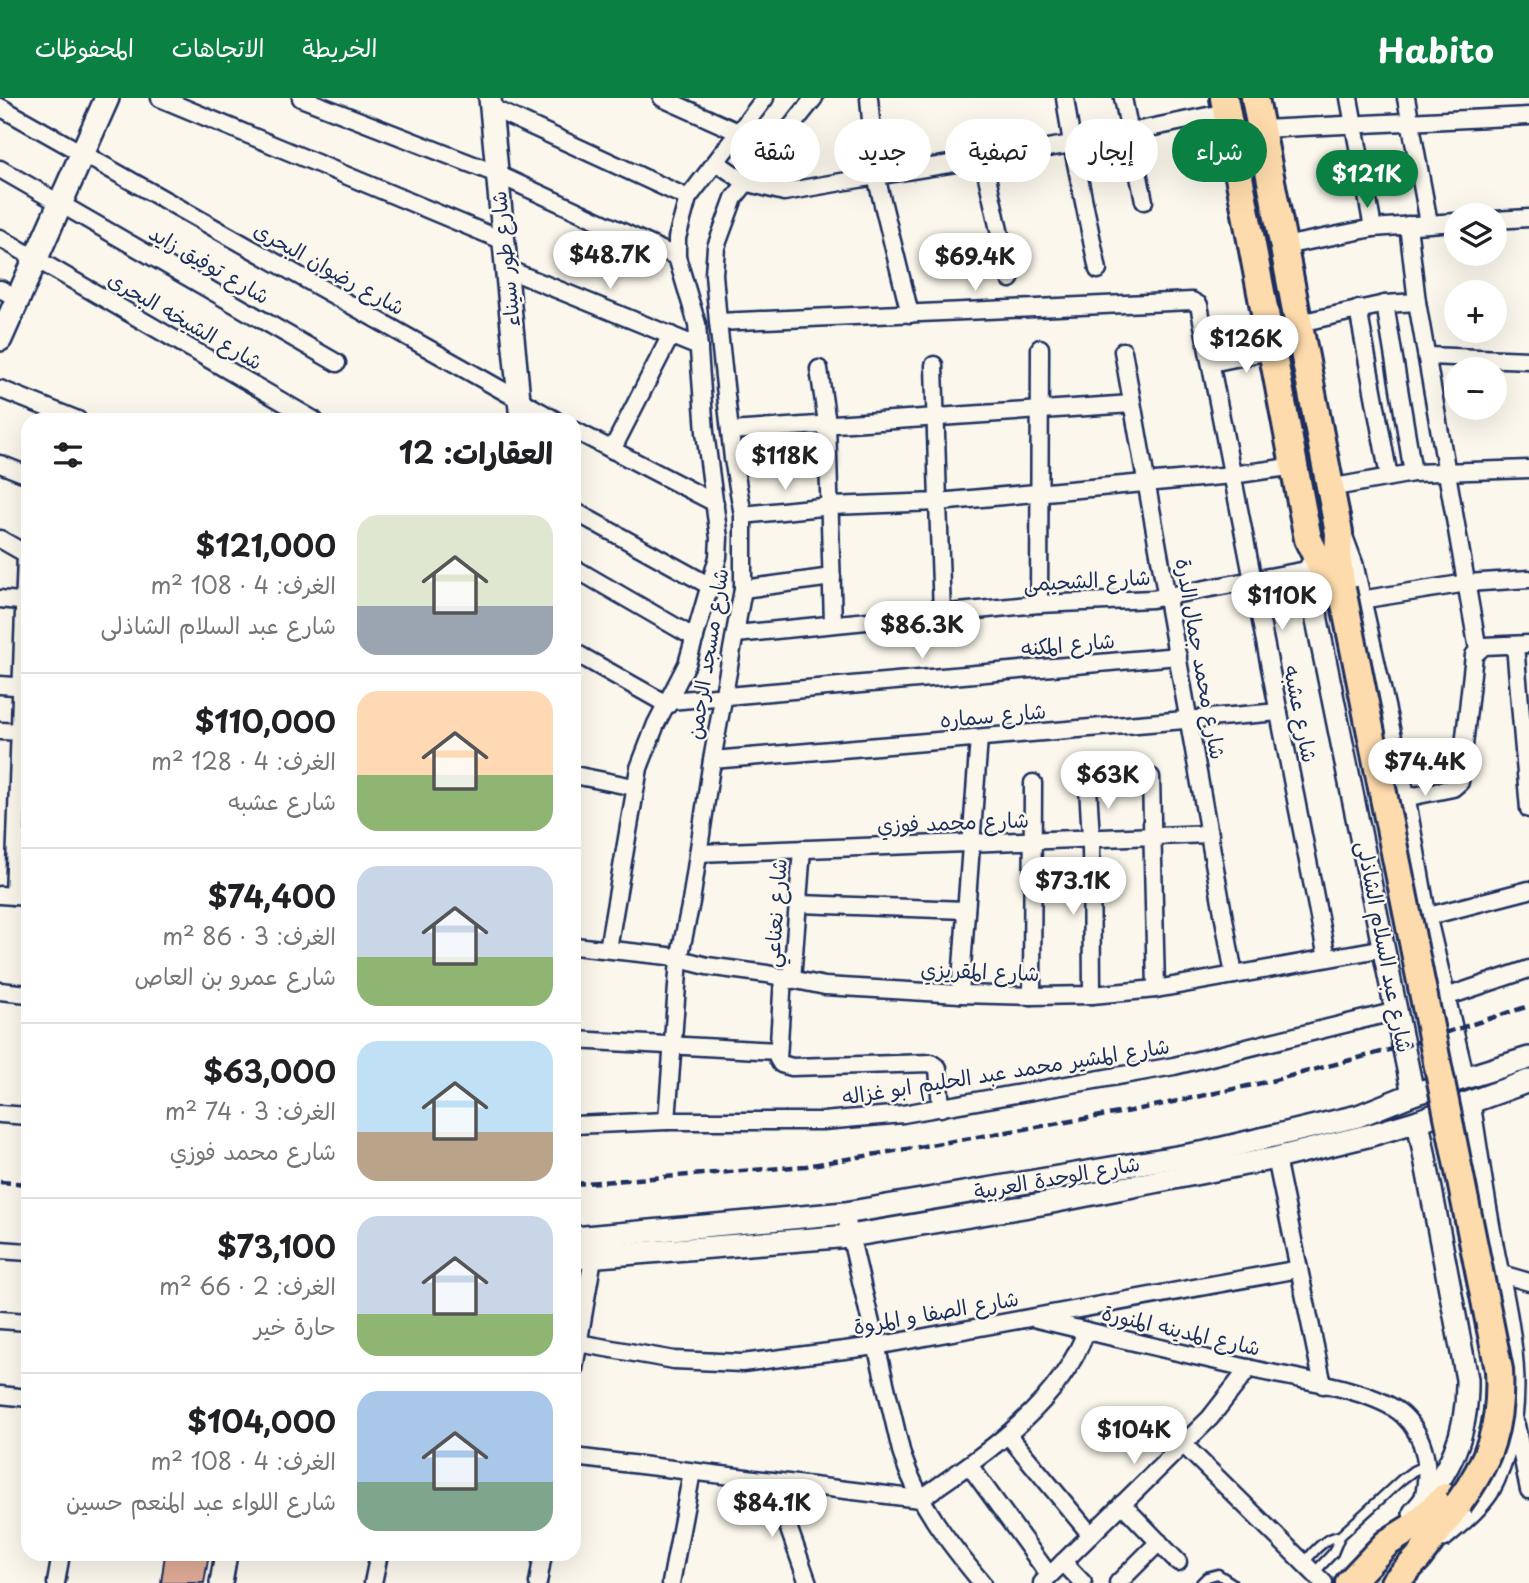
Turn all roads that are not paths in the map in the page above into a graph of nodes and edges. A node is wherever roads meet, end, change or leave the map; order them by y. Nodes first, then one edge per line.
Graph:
1 (107, 98) edge
2 (160, 98) edge
3 (301, 98) edge
4 (662, 98) edge
5 (765, 98) edge
6 (814, 98) edge
7 (869, 98) edge
8 (1065, 98) edge
9 (1123, 98) edge
10 (1255, 98) edge
11 (1349, 98) edge
12 (1406, 98) edge
13 (490, 103) edge
14 (1226, 105) edge
15 (0, 107) edge
16 (1529, 116) edge
17 (748, 119) edge
18 (797, 119) edge
19 (871, 119) edge
20 (1068, 119) edge
21 (1127, 119) edge
22 (1259, 119) edge
23 (1412, 121) junction
24 (1158, 123) edge
25 (1353, 123) junction
26 (730, 128) edge
27 (1267, 129) edge
28 (730, 143) edge
29 (82, 155) junction
30 (1267, 160) edge
31 (716, 162) junction
32 (0, 169) edge
33 (730, 172) edge
34 (497, 174) junction
35 (745, 182) joint
36 (842, 182) edge
37 (877, 182) edge
38 (987, 182) edge
39 (1080, 182) edge
40 (1140, 182) edge
41 (688, 198) junction
42 (1144, 201) dead end
43 (60, 204) junction
44 (1529, 218) edge
45 (1507, 219) edge
46 (1444, 222) edge
47 (1429, 223) junction
48 (1408, 225) junction
49 (1373, 228) junction
50 (0, 238) edge
51 (504, 241) junction
52 (1284, 246) junction
53 (677, 257) junction
54 (35, 259) junction
55 (506, 270) junction
56 (1098, 270) dead end
57 (1010, 279) dead end
58 (9, 293) edge
59 (1417, 302) junction
60 (1385, 304) junction
61 (1358, 309) junction
62 (910, 314) junction
63 (718, 321) junction
64 (1299, 323) junction
65 (1, 334) edge
66 (671, 335) junction
67 (699, 347) junction
68 (1040, 348) dead end
69 (1274, 350) junction
70 (1123, 351) dead end
71 (1428, 356) junction
72 (1529, 360) edge
73 (337, 363) dead end
74 (1211, 363) junction
75 (934, 365) dead end
76 (820, 369) dead end
77 (0, 389) edge
78 (1132, 404) junction
79 (1040, 410) junction
80 (520, 411) edge
81 (60, 413) edge
82 (297, 413) edge
83 (937, 416) junction
84 (827, 423) junction
85 (730, 431) junction
86 (581, 434) edge
87 (612, 450) junction
88 (0, 464) edge
89 (1296, 466) junction
90 (1529, 469) edge
91 (1446, 471) junction
92 (21, 472) edge
93 (1413, 473) junction
94 (1232, 475) junction
95 (1389, 477) junction
96 (1146, 482) junction
97 (1329, 488) junction
98 (1040, 492) junction
99 (938, 502) junction
100 (715, 503) junction
101 (831, 506) junction
102 (581, 515) edge
103 (743, 515) junction
104 (0, 539) edge
105 (1308, 539) junction
106 (21, 551) edge
107 (1312, 569) junction
108 (581, 572) edge
109 (832, 577) junction
110 (1529, 579) edge
111 (1253, 581) junction
112 (1467, 583) junction
113 (710, 586) junction
114 (743, 589) junction
115 (1343, 594) junction
116 (1167, 598) junction
117 (0, 599) edge
118 (21, 601) edge
119 (1039, 604) junction
120 (942, 613) junction
121 (833, 623) junction
122 (736, 634) junction
123 (695, 638) junction
124 (1522, 645) edge
125 (1478, 650) junction
126 (581, 656) edge
127 (1178, 656) junction
128 (0, 685) edge
129 (21, 687) edge
130 (722, 698) junction
131 (669, 703) junction
132 (1279, 712) junction
133 (1190, 720) junction
134 (0, 731) edge
135 (21, 732) edge
136 (979, 738) junction
137 (712, 760) junction
138 (581, 776) edge
139 (1151, 777) dead end
140 (1033, 783) dead end
141 (1088, 786) dead end
142 (634, 787) junction
143 (1404, 798) junction
144 (1529, 809) edge
145 (0, 815) edge
146 (21, 819) edge
147 (1210, 834) junction
148 (1153, 836) junction
149 (1091, 839) junction
150 (1033, 841) junction
151 (971, 843) junction
152 (802, 849) junction
153 (698, 853) junction
154 (1529, 890) edge
155 (14, 896) edge
156 (799, 904) junction
157 (966, 909) junction
158 (1425, 917) junction
159 (581, 947) edge
160 (1385, 948) junction
161 (608, 949) junction
162 (1327, 958) junction
163 (679, 959) junction
164 (1529, 969) edge
165 (1234, 975) junction
166 (788, 979) junction
167 (1156, 989) junction
168 (0, 991) edge
169 (21, 993) edge
170 (960, 994) junction
171 (1092, 995) junction
172 (1032, 996) junction
173 (1443, 998) junction
174 (1397, 1011) junction
175 (581, 1040) edge
176 (672, 1045) junction
177 (778, 1051) junction
178 (1529, 1058) edge
179 (1463, 1079) junction
180 (1529, 1081) edge
181 (1413, 1094) junction
182 (1469, 1103) junction
183 (941, 1108) junction
184 (0, 1114) edge
185 (21, 1116) edge
186 (667, 1121) junction
187 (1418, 1121) junction
188 (581, 1125) edge
189 (1276, 1158) junction
190 (1044, 1180) junction
191 (1047, 1203) junction
192 (845, 1213) junction
193 (850, 1236) junction
194 (1491, 1242) junction
195 (0, 1250) edge
196 (588, 1251) edge
197 (21, 1252) edge
198 (1443, 1252) junction
199 (1299, 1269) junction
200 (1498, 1273) junction
201 (1529, 1282) edge
202 (581, 1315) edge
203 (1031, 1318) junction
204 (0, 1320) edge
205 (21, 1322) edge
206 (1086, 1331) junction
207 (581, 1344) edge
208 (876, 1346) junction
209 (1250, 1368) junction
210 (1323, 1385) junction
211 (0, 1395) edge
212 (21, 1397) edge
213 (1516, 1425) junction
214 (1007, 1435) junction
215 (1183, 1444) junction
216 (581, 1458) edge
217 (969, 1465) junction
218 (1427, 1465) junction
219 (692, 1472) junction
220 (772, 1481) junction
221 (1529, 1490) edge
222 (920, 1499) junction
223 (1441, 1502) junction
224 (1122, 1504) junction
225 (1091, 1535) junction
226 (1340, 1536) junction
227 (1159, 1542) junction
228 (1418, 1558) junction
229 (60, 1561) edge
230 (225, 1561) edge
231 (378, 1561) edge
232 (542, 1561) edge
233 (1063, 1562) junction
234 (1178, 1562) dead end
235 (1314, 1573) edge
236 (1045, 1579) edge
237 (56, 1583) edge
238 (221, 1583) edge
239 (373, 1583) edge
240 (538, 1583) edge
241 (671, 1583) edge
242 (808, 1583) edge
243 (982, 1583) edge
244 (1083, 1583) edge
245 (1118, 1583) edge
246 (1200, 1583) edge
247 (1232, 1583) edge
248 (1349, 1583) edge
249 (1394, 1583) edge

1 - 29 main road
2 - 51 street
3 - 34 street
4 - 26 street
5 - 17 street, شارع مسجد الرحمن
6 - 18 street, شارع مسجد الرحمن
7 - 19 street
8 - 20 street
9 - 21 street
10 - 22 main road
11 - 25 street
12 - 23 street
13 - 34 street, شارع طور سيناء
13 - 41 street
14 - 24 street
14 - 69 main road, شارع عبد السلام الشاذلى
15 - 29 street, شارع رضوان البحرى
16 - 23 street
23 - 25 street
23 - 47 street
25 - 27 street
25 - 49 street
28 - 31 street, شارع مسجد الرحمن
29 - 43 main road
29 - 80 street, شارع رضوان البحرى
30 - 52 main road
31 - 33 street
31 - 41 street, شارع مسجد الرحمن
32 - 43 street, شارع توفيق زايد
34 - 51 street, شارع طور سيناء
34 - 53 street
35 - 36 street
35 - 63 street, شارع مسجد الرحمن
37 - 62 street
38 - 57 street
39 - 56 street
40 - 42 street
41 - 53 street, شارع مسجد الرحمن
43 - 54 main road
43 - 73 street, شارع توفيق زايد
44 - 45 street
46 - 47 street
47 - 48 street
48 - 49 street
48 - 59 street
49 - 52 street
50 - 54 street, شارع الشيخه البحرى
51 - 55 street, شارع طور سيناء
52 - 64 main road
53 - 67 street, شارع مسجد الرحمن
54 - 58 main road
54 - 82 street, شارع الشيخه البحرى
55 - 66 street
55 - 80 street, شارع طور سيناء
58 - 65 main road
59 - 60 street
59 - 71 street
60 - 61 street
60 - 93 street
61 - 64 street
61 - 95 street
62 - 63 street
62 - 74 street, شارع عشبه
63 - 85 street, شارع مسجد الرحمن
64 - 97 main road
66 - 67 street
66 - 87 street
67 - 100 street, شارع مسجد الرحمن
68 - 79 street
69 - 74 street
69 - 89 main road, شارع عبد السلام الشاذلى
70 - 78 street, شارع محمد جمال الدرة
71 - 72 street
71 - 91 street
74 - 94 street, شارع عشبه
75 - 83 street
76 - 84 street
77 - 81 street
78 - 79 street
78 - 96 street, شارع محمد جمال الدرة
79 - 83 street
79 - 98 street
83 - 84 street
83 - 99 street
84 - 85 street
84 - 101 street
85 - 103 street, شارع مسجد الرحمن
86 - 87 street
87 - 100 street
88 - 92 street
89 - 94 street
89 - 105 main road, شارع عبد السلام الشاذلى
90 - 91 street
91 - 93 street
91 - 112 street
93 - 95 street
94 - 96 street
94 - 111 street, شارع عشبه
95 - 97 street
96 - 98 street
96 - 116 street, شارع محمد جمال الدرة
97 - 115 main road
98 - 99 street
98 - 119 street
99 - 101 street
99 - 120 street
100 - 113 street, شارع مسجد الرحمن
101 - 103 street
101 - 109 street
102 - 113 street
103 - 114 street, شارع مسجد الرحمن
104 - 106 street
105 - 107 street, شارع عبد السلام الشاذلى
105 - 115 main road
107 - 111 street, شارع الشحيمى
107 - 160 street, شارع عبد السلام الشاذلى
108 - 123 street
109 - 114 street
109 - 121 street
110 - 112 street
111 - 116 street, شارع الشحيمى
111 - 132 street, شارع عشبه
112 - 115 street
112 - 125 street
113 - 123 street, شارع مسجد الرحمن
114 - 122 street, شارع مسجد الرحمن
115 - 143 street
115 - 223 main road, bridge
116 - 119 street, شارع الشحيمى
116 - 127 street, شارع محمد جمال الدرة
117 - 118 street
119 - 120 street, شارع الشحيمى
120 - 121 street, شارع الشحيمى
121 - 122 street, شارع الشحيمى
122 - 130 street, شارع مسجد الرحمن
123 - 131 street, شارع مسجد الرحمن
124 - 125 street
124 - 144 street
125 - 143 street
126 - 131 street
127 - 130 street, شارع المكنه
127 - 133 street, شارع محمد جمال الدرة
128 - 129 street
130 - 131 street, شارع المكنه
130 - 137 street, شارع مسجد الرحمن
131 - 142 street, شارع مسجد الرحمن
132 - 133 street, شارع سماره
132 - 162 street, شارع عشبه
133 - 136 street, شارع سماره
133 - 147 street, شارع محمد جمال الدرة
134 - 135 street
136 - 137 street, شارع سماره
136 - 151 street
137 - 153 street, شارع مسجد الرحمن
138 - 142 street
139 - 148 street
140 - 150 street
141 - 149 street
142 - 161 street, شارع مسجد الرحمن
143 - 158 street
145 - 146 street
146 - 155 street
147 - 148 street, شارع محمد فوزي
147 - 165 street, شارع محمد جمال الدرة
148 - 149 street, شارع محمد فوزي
148 - 167 street
149 - 150 street, شارع محمد فوزي
149 - 171 street
150 - 151 street, شارع محمد فوزي
150 - 172 street
151 - 152 street, شارع محمد فوزي
151 - 157 street
152 - 153 street, شارع محمد فوزي
152 - 156 street, شارع نعناعي
153 - 163 street, شارع مسجد الرحمن
154 - 158 street
156 - 157 street
156 - 166 street, شارع نعناعي
157 - 170 street
158 - 173 street
159 - 161 street, شارع المقريزي
160 - 162 street, شارع المقريزي
160 - 174 street, شارع عبد السلام الشاذلى
161 - 163 street, شارع المقريزي
162 - 165 street, شارع المقريزي
163 - 166 street, شارع المقريزي
163 - 176 street, شارع مسجد الرحمن
164 - 173 street
165 - 167 street, شارع المقريزي
166 - 170 street, شارع المقريزي
166 - 177 street, شارع نعناعي
167 - 171 street, شارع المقريزي
168 - 169 street
170 - 172 street, شارع المقريزي
171 - 172 street, شارع المقريزي
173 - 179 street
174 - 181 street, شارع عبد السلام الشاذلى
174 - 183 street, شارع المشير محمد عبد الحليم ابو غزاله
175 - 176 street
176 - 177 street
176 - 186 street, شارع مسجد الرحمن
177 - 183 street
178 - 179 street, شارع الوحدة العربية
179 - 181 street, شارع الوحدة العربية
180 - 182 street, شارع الوحدة العربية
181 - 190 street, شارع الوحدة العربية
182 - 187 street, شارع الوحدة العربية
182 - 194 street
183 - 186 street, شارع المشير محمد عبد الحليم ابو غزاله
184 - 185 street
186 - 188 street, شارع المشير محمد عبد الحليم ابو غزاله
187 - 189 street, شارع الوحدة العربية
187 - 198 street
189 - 191 street, شارع الوحدة العربية
189 - 199 street
190 - 191 street
190 - 192 street, شارع الوحدة العربية
191 - 193 street, شارع الوحدة العربية
192 - 193 street
192 - 196 street, شارع الوحدة العربية
193 - 196 street, شارع الوحدة العربية
193 - 208 street
194 - 198 street
194 - 200 street
195 - 197 street
196 - 202 street
198 - 223 street
199 - 203 street, شارع الصفا و المروة
199 - 210 street
200 - 201 street
200 - 213 street
203 - 206 street, شارع المدينه المنورة
203 - 208 street, شارع الصفا و المروة
204 - 205 street
206 - 209 street, شارع المدينه المنورة
206 - 214 street
207 - 208 street, شارع الصفا و المروة
208 - 222 street
209 - 210 street, شارع المدينه المنورة
209 - 215 street
210 - 218 street, شارع المدينه المنورة
211 - 212 street
213 - 221 street
213 - 228 street
214 - 217 street
214 - 225 street
215 - 224 street
215 - 235 street
216 - 219 street
217 - 222 street
217 - 236 street
218 - 223 street, شارع المدينه المنورة
218 - 226 lane
219 - 220 street
219 - 241 street
220 - 222 street
220 - 242 street
222 - 243 street
223 - 228 main road
223 - 248 main road
224 - 225 street
224 - 227 street
225 - 233 street
226 - 235 lane
226 - 235 lane
227 - 234 street
227 - 245 street
228 - 249 main road
229 - 237 street
230 - 238 street
231 - 239 street
232 - 240 street
233 - 236 street
233 - 244 street
246 - 247 lane

